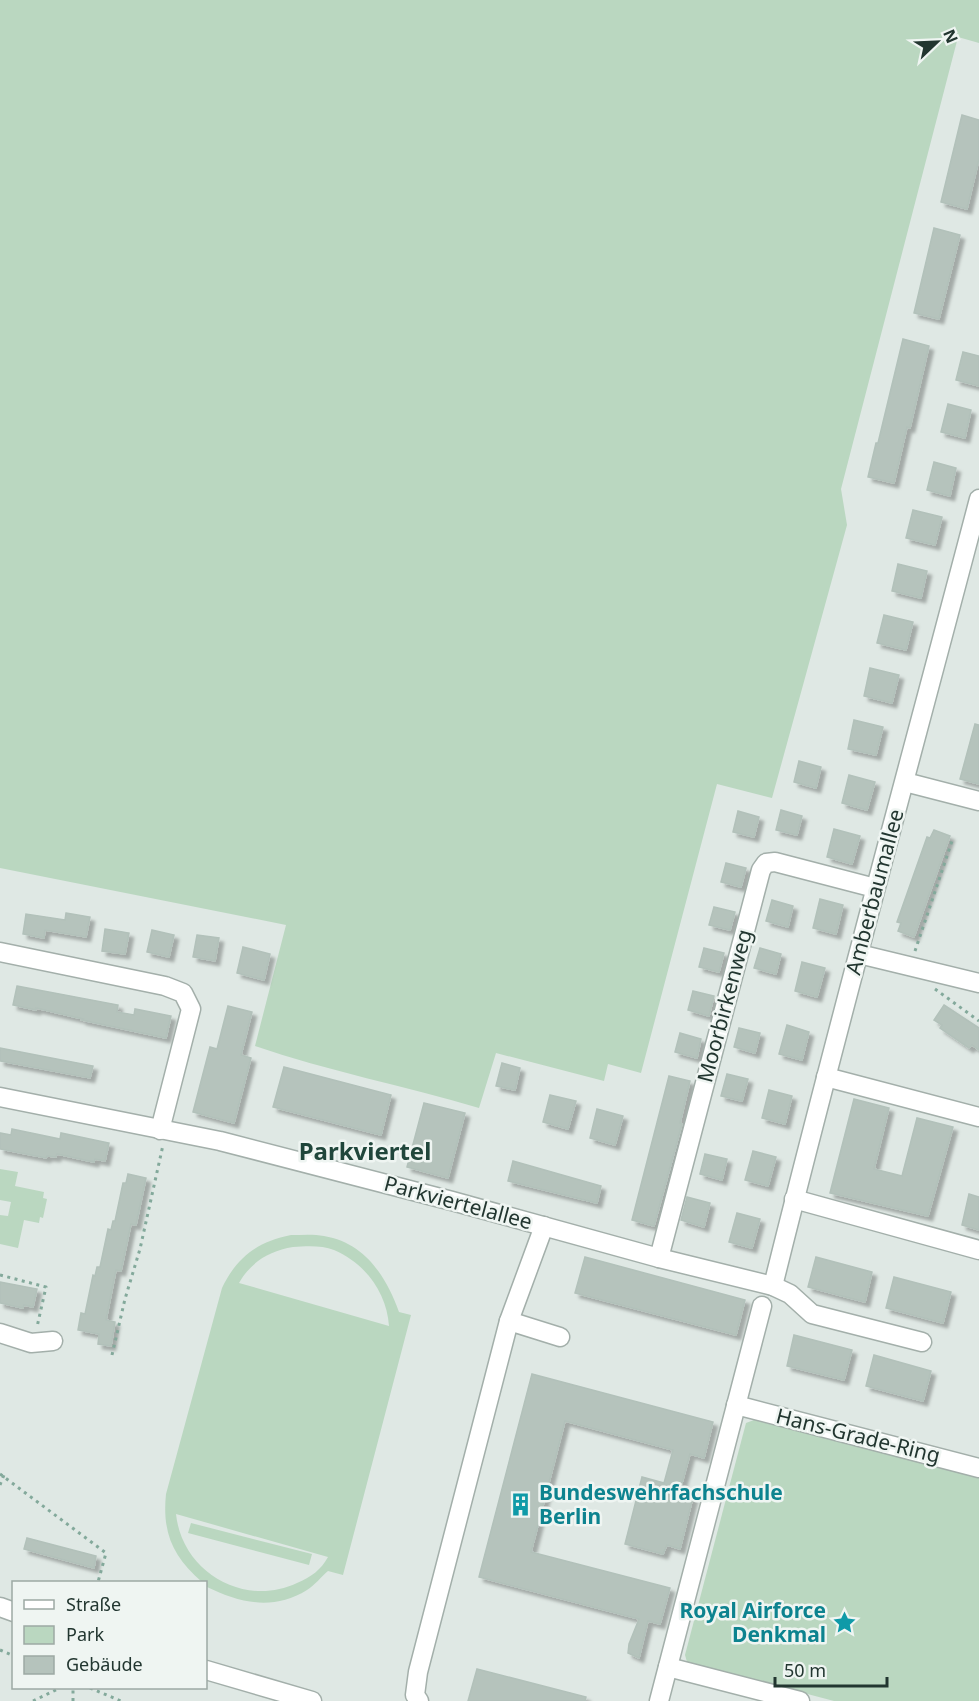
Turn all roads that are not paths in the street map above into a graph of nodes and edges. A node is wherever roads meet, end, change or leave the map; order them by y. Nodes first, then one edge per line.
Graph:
1 (979, 499) edge
2 (905, 782) junction
3 (979, 801) edge
4 (874, 888) junction
5 (0, 952) edge
6 (859, 954) junction
7 (979, 983) edge
8 (826, 1077) junction
9 (0, 1097) edge
10 (979, 1118) edge
11 (163, 1131) junction
12 (794, 1199) junction
13 (544, 1226) junction
14 (979, 1250) edge
15 (659, 1258) junction
16 (773, 1286) junction
17 (762, 1306) dead end
18 (509, 1321) junction
19 (0, 1333) edge
20 (560, 1337) dead end
21 (53, 1341) dead end
22 (922, 1342) dead end
23 (736, 1405) junction
24 (979, 1468) edge
25 (668, 1666) junction
26 (207, 1670) edge
27 (312, 1701) edge
28 (419, 1701) edge
29 (659, 1701) edge
30 (800, 1701) edge

1 - 2 street, Amberbaumallee
2 - 3 street
2 - 4 street, Amberbaumallee
4 - 6 street, Amberbaumallee
4 - 15 street, Moorbirkenweg
5 - 11 street
6 - 7 street
6 - 8 street, Amberbaumallee
8 - 10 street
8 - 12 street, Amberbaumallee
9 - 11 street, Parkviertelallee
11 - 13 street, Parkviertelallee
12 - 14 street
12 - 16 street, Amberbaumallee
13 - 15 street, Parkviertelallee
13 - 18 street
15 - 16 street, Parkviertelallee
16 - 22 street, Parkviertelallee
17 - 23 street
18 - 20 street
18 - 28 street
19 - 21 street
23 - 24 street, Hans-Grade-Ring
23 - 25 street
25 - 29 street
25 - 30 street
26 - 27 street

